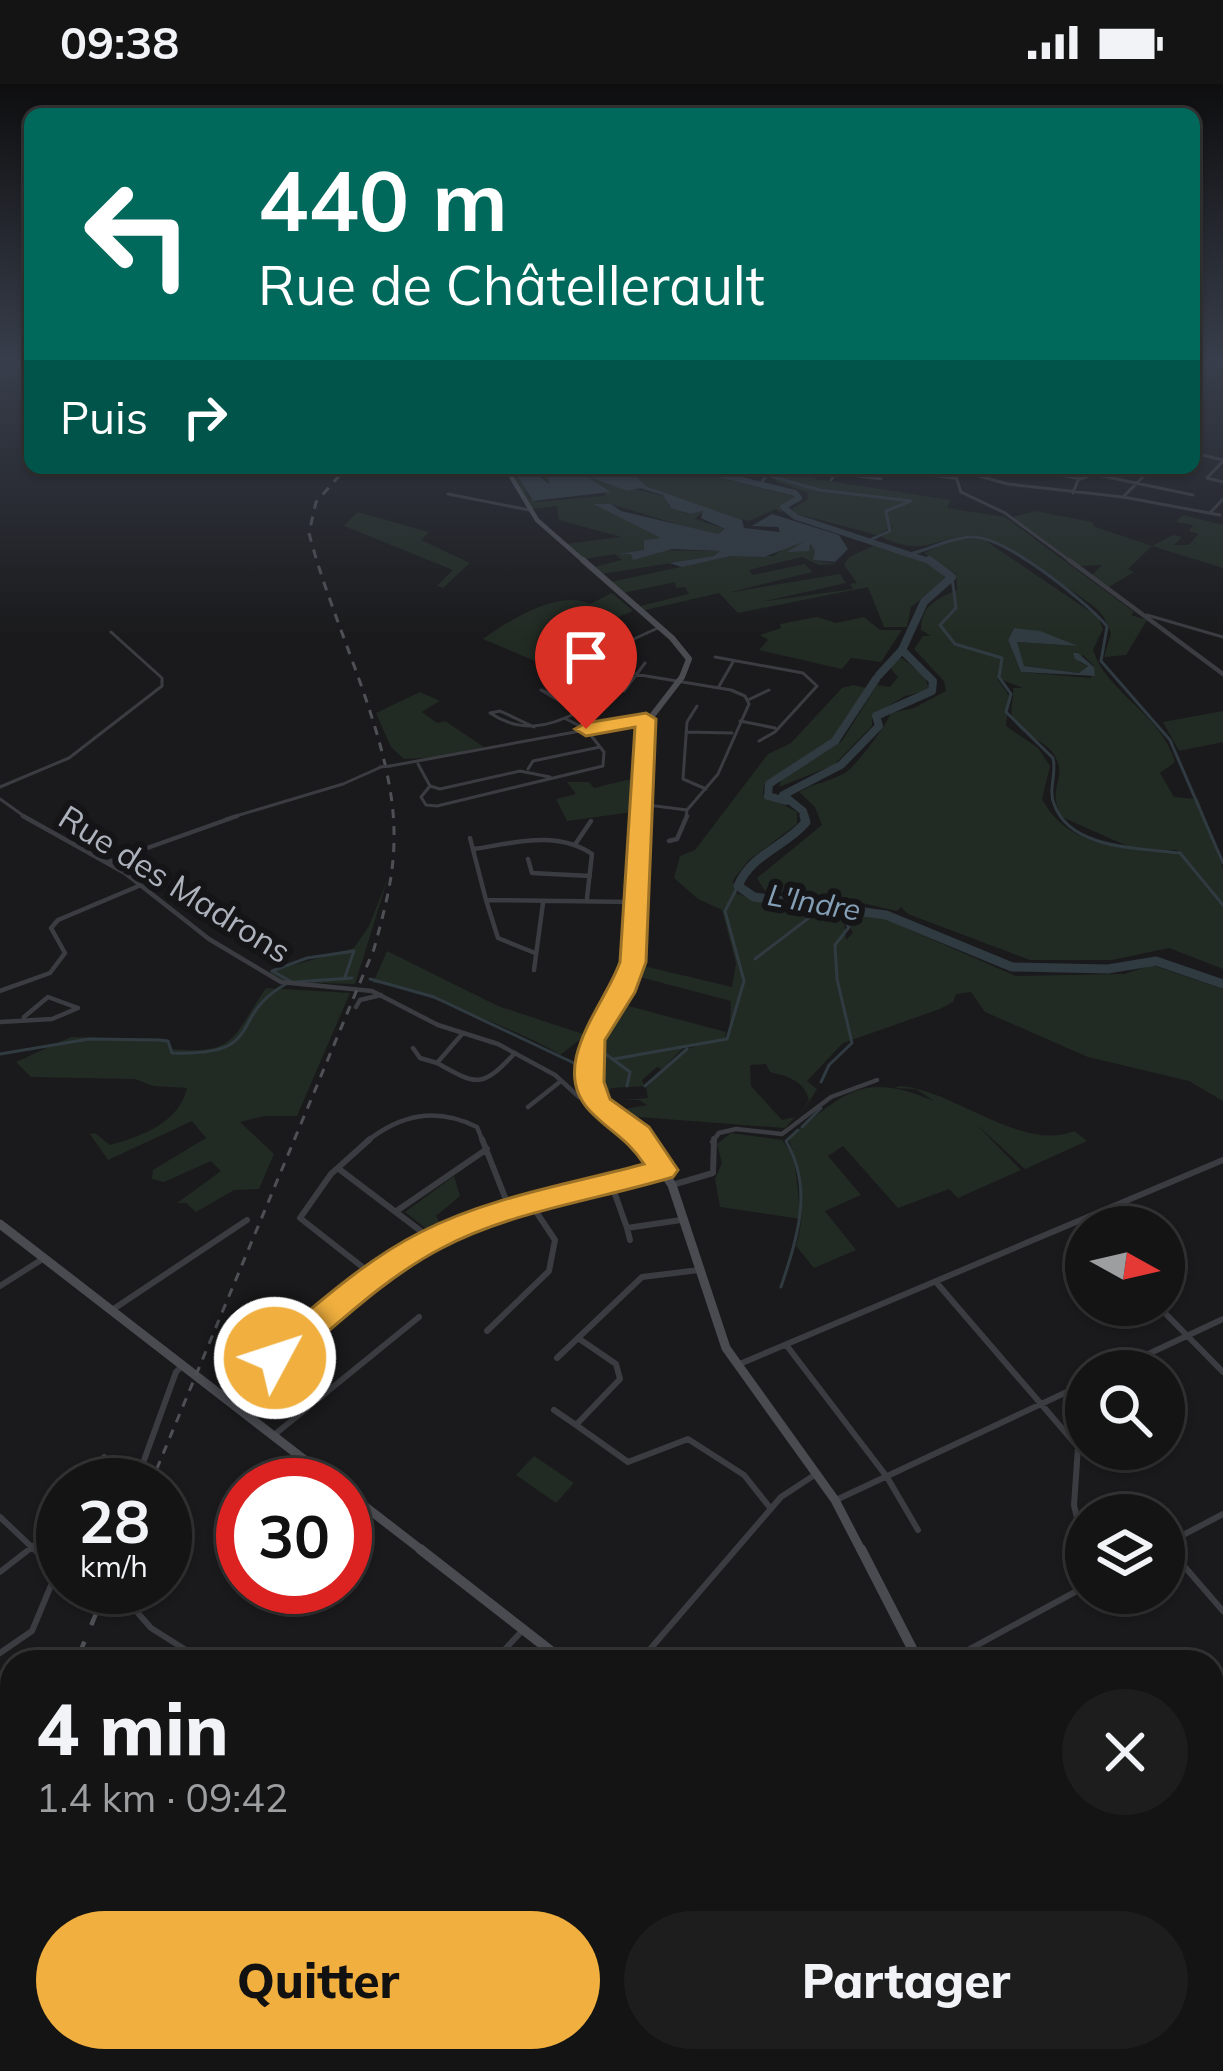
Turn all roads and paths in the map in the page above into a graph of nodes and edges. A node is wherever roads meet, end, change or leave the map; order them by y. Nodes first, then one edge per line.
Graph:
1 (1223, 460) edge
2 (509, 474) edge
3 (835, 474) edge
4 (857, 474) edge
5 (923, 474) edge
6 (954, 474) edge
7 (979, 474) edge
8 (1035, 474) edge
9 (1094, 474) joint
10 (1146, 474) edge
11 (954, 478) junction
12 (881, 479) dead end
13 (1081, 479) junction
14 (831, 480) dead end
15 (1223, 482) edge
16 (1136, 483) junction
17 (1073, 493) junction
18 (448, 494) dead end
19 (1193, 494) dead end
20 (1123, 497) junction
21 (1223, 500) edge
22 (529, 510) junction
23 (1210, 513) junction
24 (1220, 515) edge
25 (1141, 614) junction
26 (660, 627) junction
27 (111, 632) dead end
28 (1223, 637) edge
29 (715, 657) dead end
30 (733, 662) junction
31 (645, 663) dead end
32 (1223, 674) edge
33 (637, 675) junction
34 (680, 680) junction
35 (718, 688) junction
36 (769, 690) dead end
37 (624, 691) dead end
38 (748, 700) junction
39 (697, 706) dead end
40 (578, 712) junction
41 (566, 719) junction
42 (646, 719) junction
43 (740, 721) junction
44 (533, 727) junction
45 (775, 728) junction
46 (586, 729) junction
47 (686, 732) junction
48 (732, 733) junction
49 (608, 740) dead end
50 (759, 741) dead end
51 (598, 745) junction
52 (418, 764) junction
53 (527, 771) junction
54 (553, 779) junction
55 (430, 786) junction
56 (0, 787) edge
57 (709, 790) junction
58 (0, 799) edge
59 (640, 804) junction
60 (687, 810) junction
61 (591, 821) dead end
62 (470, 838) dead end
63 (669, 842) dead end
64 (576, 843) junction
65 (473, 849) junction
66 (529, 859) dead end
67 (108, 862) junction
68 (590, 876) junction
69 (141, 885) junction
70 (486, 900) junction
71 (587, 900) junction
72 (633, 902) junction
73 (543, 903) junction
74 (535, 953) junction
75 (534, 970) dead end
76 (0, 991) edge
77 (381, 995) junction
78 (356, 1007) dead end
79 (24, 1017) junction
80 (0, 1022) edge
81 (463, 1033) junction
82 (412, 1048) dead end
83 (515, 1053) junction
84 (437, 1063) junction
85 (877, 1080) dead end
86 (561, 1081) junction
87 (594, 1097) junction
88 (528, 1107) dead end
89 (487, 1149) junction
90 (1223, 1160) edge
91 (339, 1169) junction
92 (663, 1170) junction
93 (611, 1183) junction
94 (672, 1185) junction
95 (531, 1204) junction
96 (1114, 1206) edge
97 (510, 1210) junction
98 (395, 1211) junction
99 (248, 1220) dead end
100 (686, 1220) junction
101 (0, 1225) edge
102 (1065, 1227) edge
103 (627, 1228) junction
104 (432, 1240) junction
105 (630, 1240) dead end
106 (44, 1258) junction
107 (699, 1270) junction
108 (374, 1276) junction
109 (936, 1282) junction
110 (0, 1286) edge
111 (112, 1310) junction
112 (419, 1317) dead end
113 (1223, 1319) edge
114 (1177, 1326) edge
115 (487, 1331) dead end
116 (1187, 1336) junction
117 (578, 1338) junction
118 (787, 1346) junction
119 (1157, 1350) edge
120 (557, 1358) dead end
121 (182, 1365) junction
122 (737, 1365) junction
123 (1223, 1372) edge
124 (1065, 1393) edge
125 (225, 1399) junction
126 (1041, 1404) junction
127 (554, 1411) dead end
128 (576, 1425) junction
129 (274, 1435) junction
130 (146, 1458) edge
131 (303, 1458) edge
132 (818, 1473) junction
133 (887, 1477) junction
134 (1075, 1494) edge
135 (836, 1500) junction
136 (771, 1508) junction
137 (372, 1512) edge
138 (1223, 1514) edge
139 (0, 1517) edge
140 (918, 1530) dead end
141 (1185, 1534) edge
142 (34, 1546) junction
143 (1185, 1568) edge
144 (0, 1572) edge
145 (1065, 1597) edge
146 (1223, 1611) edge
147 (139, 1614) edge
148 (523, 1630) junction
149 (4, 1650) edge
150 (186, 1650) edge
151 (504, 1650) edge
152 (549, 1650) edge
153 (649, 1650) edge
154 (913, 1650) edge
155 (968, 1650) edge

1 - 15 street
2 - 22 main road
3 - 14 street
4 - 12 street
5 - 11 street
6 - 11 street
7 - 17 street
8 - 13 street
9 - 13 street
9 - 16 street
10 - 16 street
11 - 25 street
13 - 17 street
16 - 19 street
16 - 20 street
17 - 20 street
18 - 22 street
20 - 23 street
21 - 23 street
22 - 26 main road
23 - 24 street
25 - 28 street
25 - 32 street
26 - 33 street
26 - 34 main road
27 - 56 street
29 - 30 street
30 - 35 street
30 - 45 street
31 - 33 street
33 - 34 street
33 - 37 street
34 - 35 street
34 - 42 main road
35 - 38 street
36 - 38 street
38 - 43 street
39 - 47 street
40 - 40 street
40 - 41 street
41 - 44 street
41 - 46 street
42 - 46 street
42 - 59 main road
43 - 45 street
43 - 48 street
44 - 44 street
45 - 50 street
46 - 51 street
46 - 52 street
47 - 48 street
47 - 57 street
48 - 57 street
49 - 51 street
51 - 53 street
51 - 54 street
52 - 55 street
52 - 67 street, bridge
53 - 54 street
53 - 55 street
54 - 55 street
57 - 60 street
58 - 67 street, Rue des Madrons
59 - 60 street
59 - 72 main road
60 - 63 street
61 - 64 street
62 - 65 street
64 - 65 street
64 - 68 street
65 - 70 street
66 - 68 street
67 - 69 street, Rue des Madrons
68 - 71 street
69 - 76 street
69 - 77 street, Rue des Madrons
70 - 73 street
70 - 74 street
71 - 72 street
71 - 73 street
72 - 87 main road
73 - 74 street
74 - 75 street
77 - 78 street
77 - 81 street, Rue des Madrons
79 - 79 street
79 - 80 street
81 - 83 street, Rue des Madrons
81 - 84 street
82 - 84 street
83 - 84 street
83 - 86 street, Rue des Madrons
85 - 94 street
86 - 87 street, Rue des Madrons
86 - 88 street
87 - 92 main road
89 - 91 street
89 - 97 street
89 - 98 street
90 - 96 street
91 - 98 street
91 - 108 street
92 - 93 street
92 - 94 main road
93 - 95 street
93 - 103 street
94 - 100 main road
95 - 97 street
95 - 115 street
97 - 104 street
98 - 104 street
99 - 111 street
100 - 103 street
100 - 107 main road
101 - 106 main road
102 - 109 street
103 - 105 street
104 - 108 street
106 - 110 street
106 - 111 main road
107 - 117 street
107 - 122 main road
108 - 125 street
109 - 118 street
109 - 126 street
111 - 121 main road
112 - 129 street
113 - 116 street
114 - 116 street
116 - 119 street
116 - 123 street
117 - 120 street
117 - 128 street
118 - 122 street
118 - 133 street
121 - 125 main road
121 - 130 street
122 - 132 main road
124 - 126 street
125 - 129 main road
126 - 133 street
126 - 134 street
127 - 128 street
128 - 136 street
129 - 131 main road
132 - 135 main road
132 - 136 street
133 - 135 street
133 - 140 street
135 - 154 main road
136 - 153 street
137 - 148 main road
138 - 141 street
139 - 142 street
142 - 144 street
142 - 149 street
143 - 146 street
145 - 155 street
147 - 150 street
148 - 151 street
148 - 152 main road

